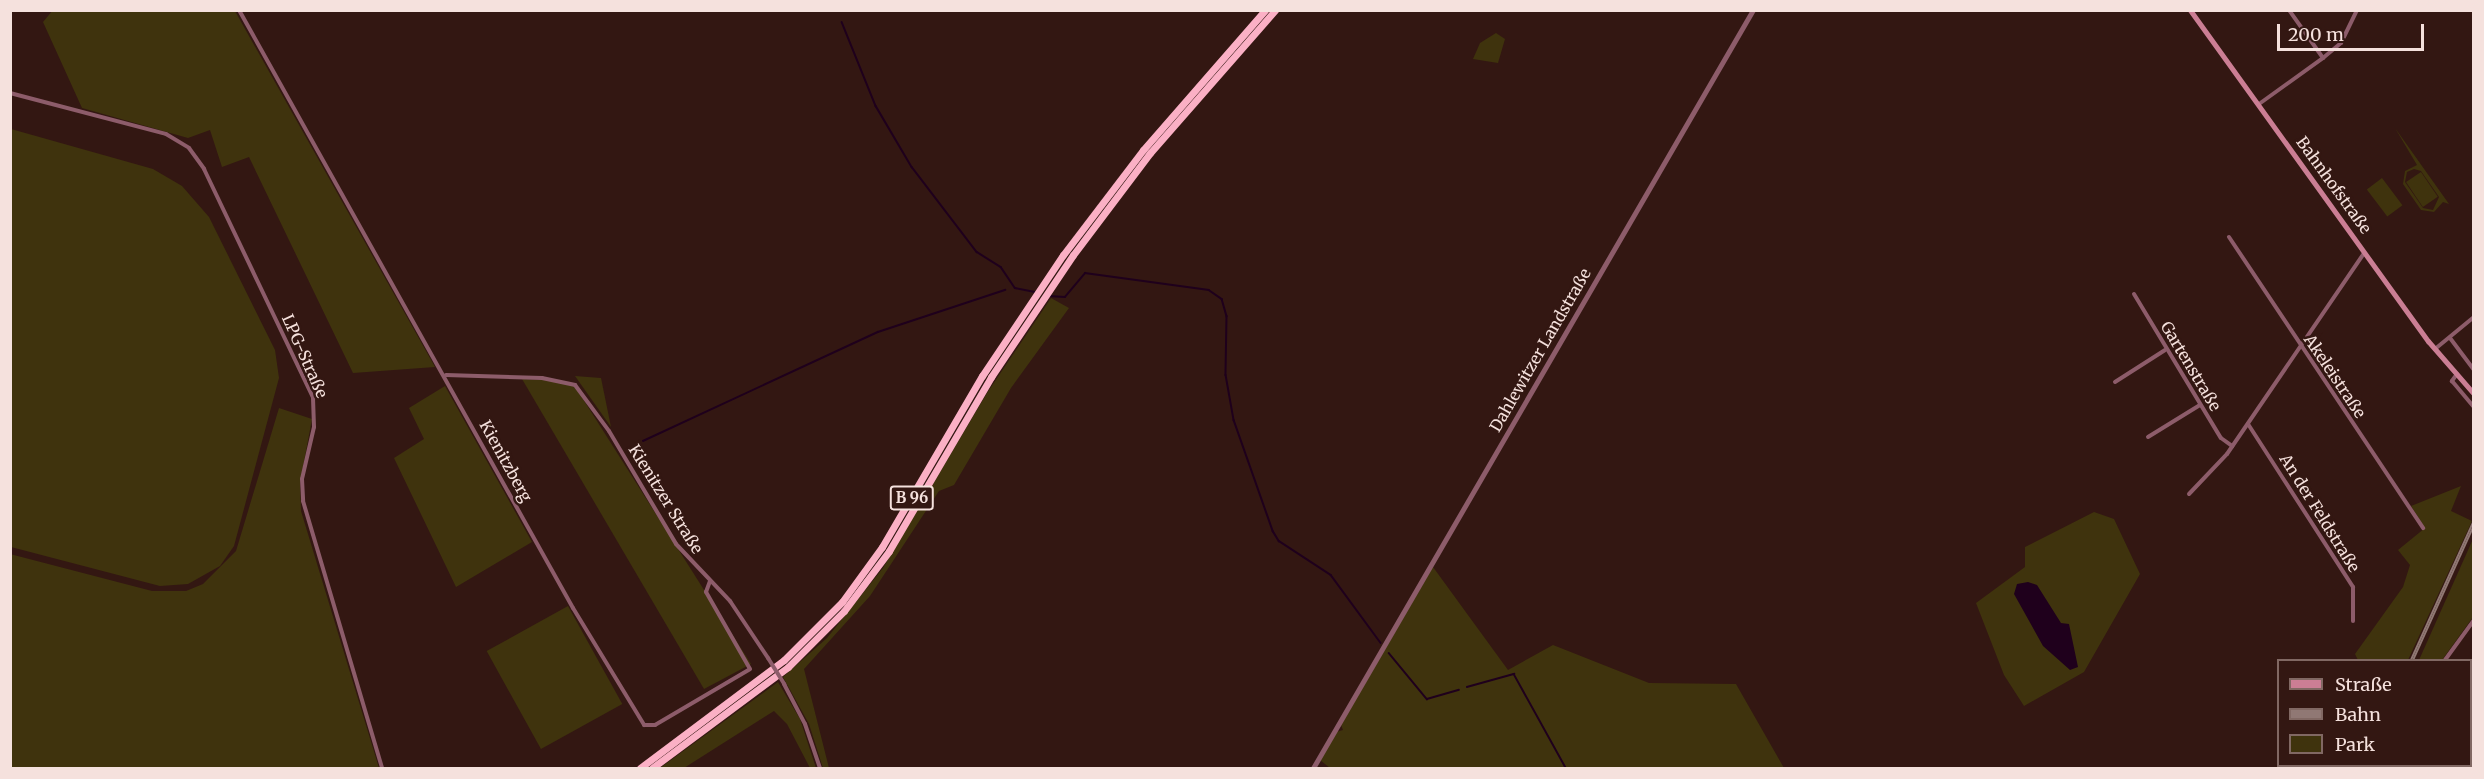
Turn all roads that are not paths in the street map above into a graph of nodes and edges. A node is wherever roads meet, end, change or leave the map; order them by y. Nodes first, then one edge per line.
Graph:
1 (239, 10) edge
2 (1264, 10) edge
3 (1275, 10) edge
4 (1753, 10) edge
5 (2190, 10) edge
6 (2289, 10) edge
7 (2357, 10) edge
8 (2323, 58) junction
9 (10, 93) edge
10 (2259, 104) junction
11 (2229, 237) dead end
12 (2365, 252) junction
13 (2134, 294) dead end
14 (2474, 317) edge
15 (2450, 338) junction
16 (2300, 346) junction
17 (2435, 349) junction
18 (2165, 350) junction
19 (2474, 370) edge
20 (445, 374) junction
21 (2457, 374) junction
22 (2115, 382) dead end
23 (2474, 394) edge
24 (2200, 405) junction
25 (2474, 407) edge
26 (2248, 424) junction
27 (2148, 437) dead end
28 (2232, 446) junction
29 (2189, 494) dead end
30 (2422, 528) dead end
31 (710, 581) junction
32 (2474, 620) edge
33 (2353, 621) dead end
34 (2446, 659) edge
35 (382, 768) edge
36 (640, 768) edge
37 (652, 768) edge
38 (820, 768) edge
39 (1313, 768) edge

1 - 20 street, Kienitzberg
2 - 36 highway, B 96
3 - 37 highway, B 96
4 - 39 street, Dahlewitzer Landstraße
5 - 10 main road, Bahnhofstraße
6 - 8 street
7 - 8 street
8 - 10 street
9 - 35 street, LPG-Straße
10 - 12 main road, Bahnhofstraße
11 - 16 street, Akeleistraße
12 - 16 street
12 - 17 main road, Bahnhofstraße
13 - 18 street, Gartenstraße
14 - 15 street
15 - 17 street
15 - 19 street
16 - 26 street
16 - 30 street, Akeleistraße
17 - 21 main road, Bahnhofstraße
18 - 22 street
18 - 24 street, Gartenstraße
20 - 31 street, Kienitzer Straße
20 - 31 street, Kienitzberg
21 - 23 main road, Bahnhofstraße
21 - 25 street, Bahnhofstraße
24 - 27 street
24 - 28 street, Gartenstraße
26 - 28 street
26 - 33 street, An der Feldstraße
28 - 29 street
31 - 38 street, Kienitzer Straße, bridge
32 - 34 street

